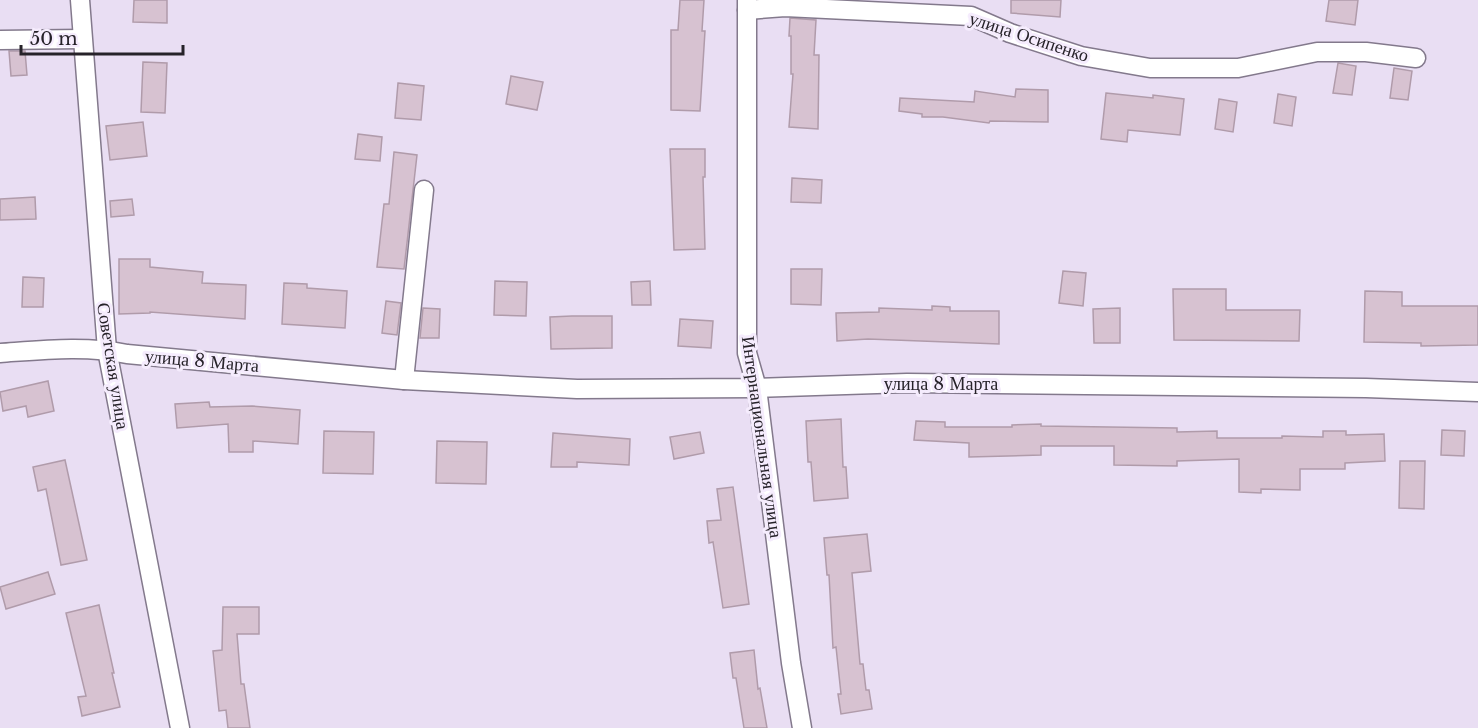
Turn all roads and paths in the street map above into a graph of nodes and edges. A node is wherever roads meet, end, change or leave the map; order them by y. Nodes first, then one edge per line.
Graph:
1 (80, 0) edge
2 (747, 5) edge
3 (81, 39) junction
4 (0, 40) edge
5 (1416, 58) dead end
6 (424, 190) dead end
7 (107, 350) junction
8 (0, 353) edge
9 (404, 380) junction
10 (757, 388) junction
11 (1478, 392) edge
12 (180, 728) edge
13 (801, 728) edge

1 - 3 street, Советская улица
2 - 5 street, улица Осипенко
2 - 10 street, Интернациональная улица
3 - 4 street
3 - 7 street, Советская улица
6 - 9 street
7 - 8 street, улица 8 Марта
7 - 9 street, улица 8 Марта
7 - 12 street, Советская улица
9 - 10 street, улица 8 Марта
10 - 11 street, улица 8 Марта
10 - 13 street, Интернациональная улица

